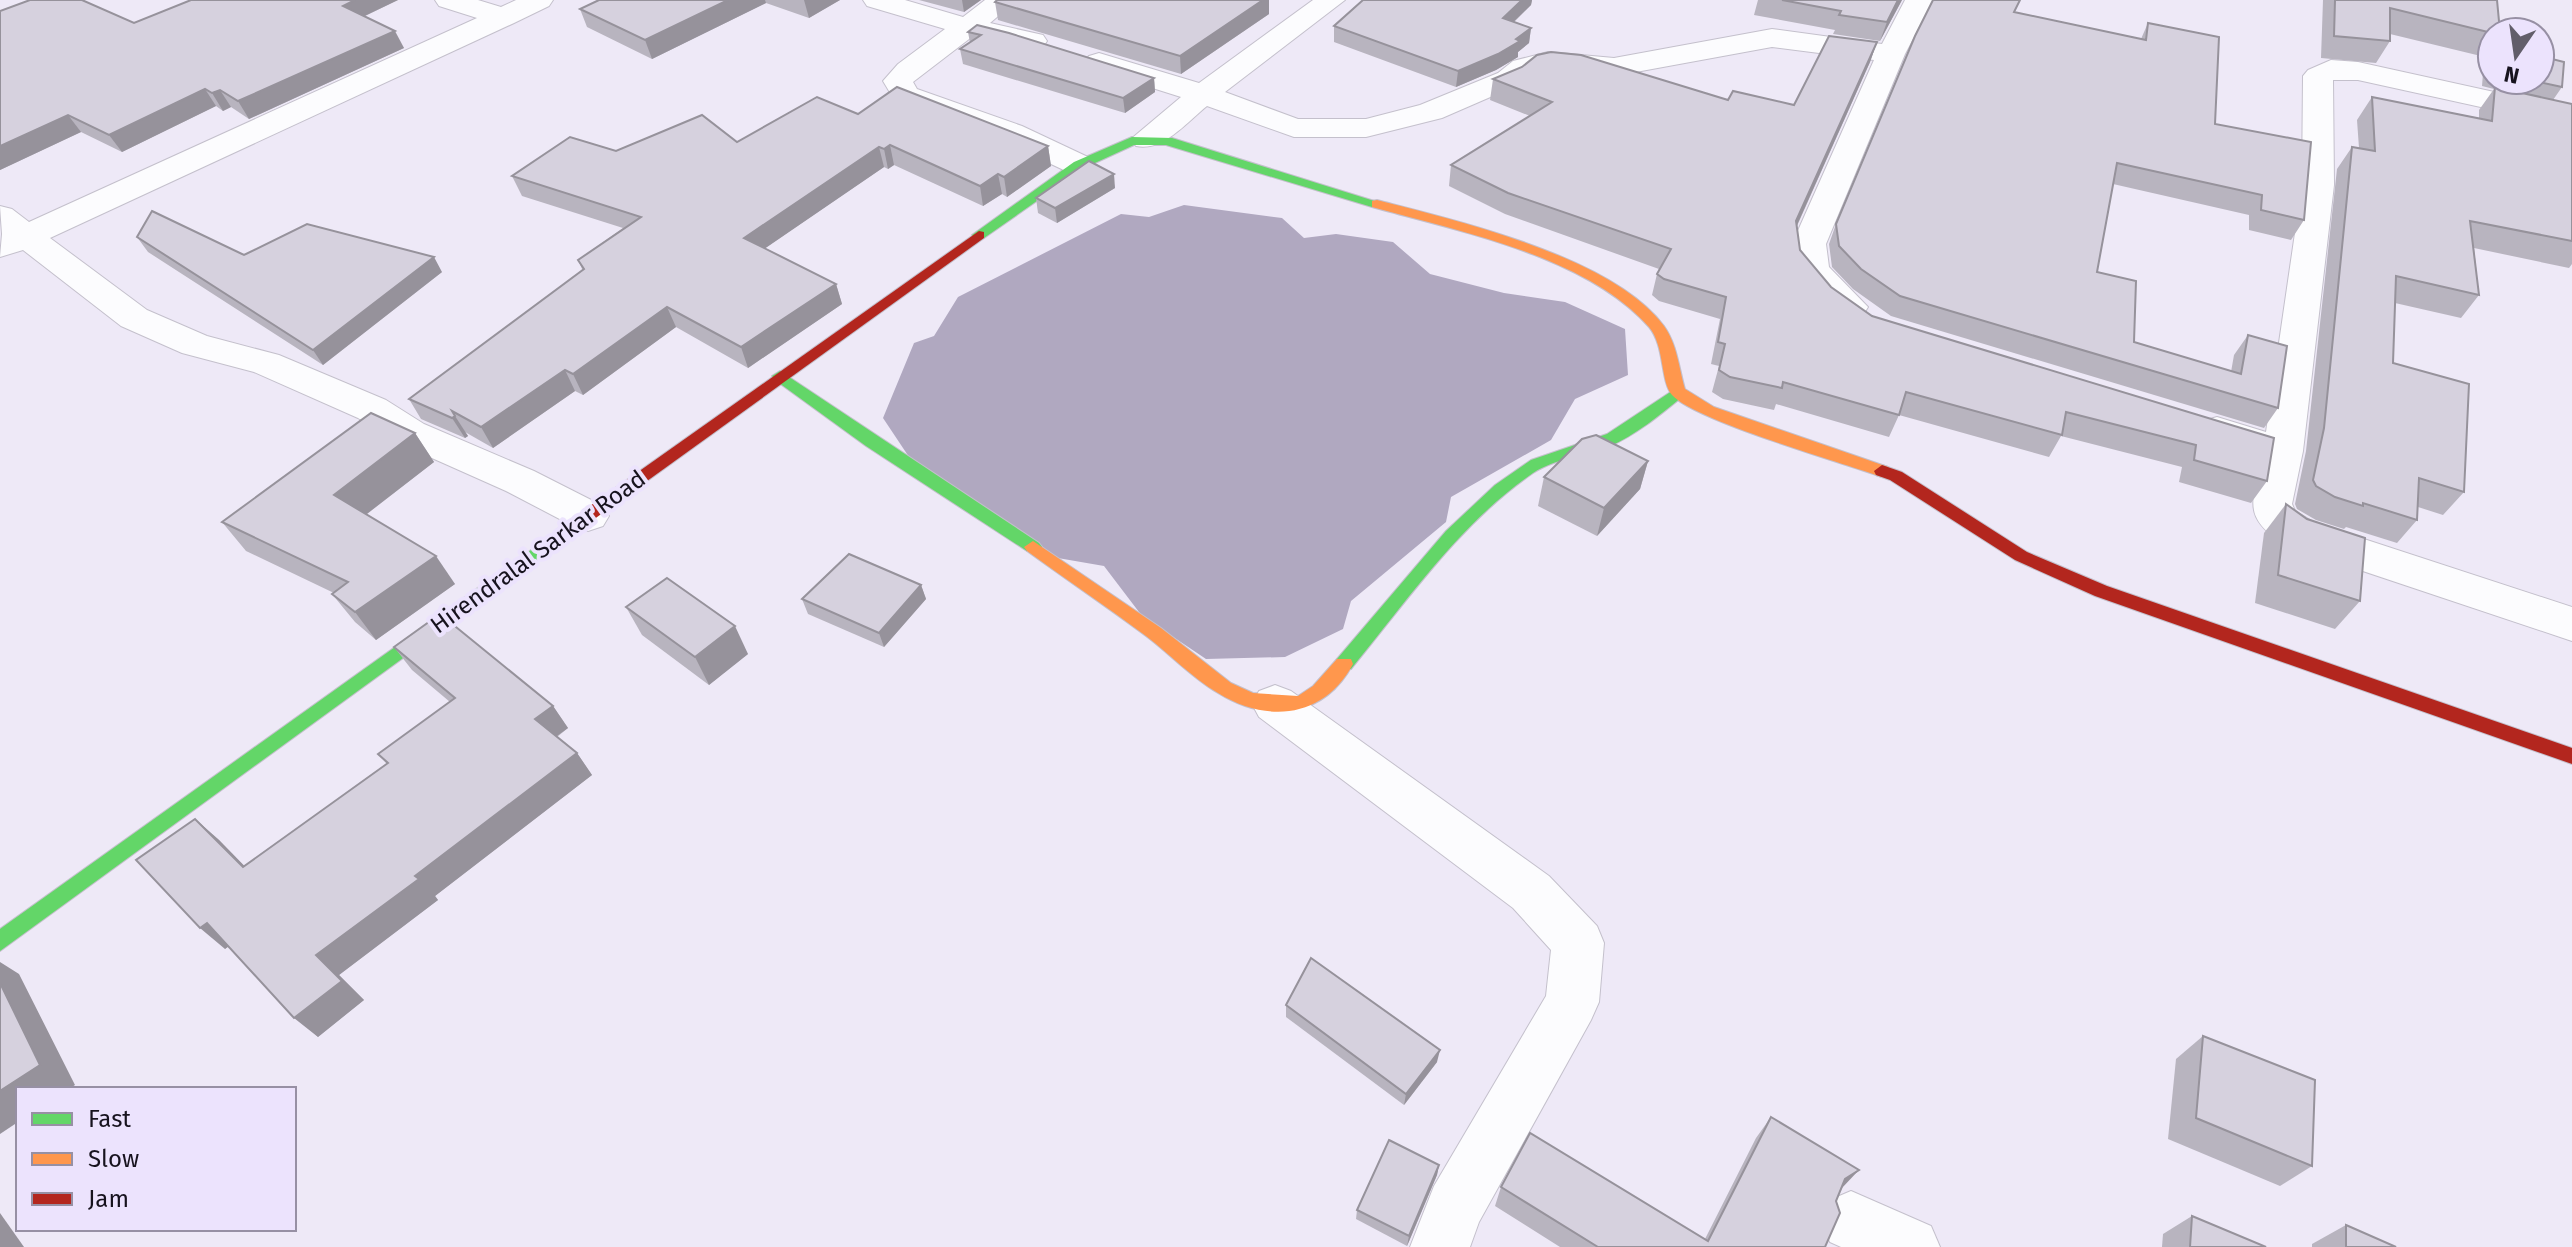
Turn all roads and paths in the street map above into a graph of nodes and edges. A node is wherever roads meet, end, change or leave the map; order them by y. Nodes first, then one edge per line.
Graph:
1 (449, 0) edge
2 (539, 0) edge
3 (877, 0) edge
4 (1003, 0) edge
5 (1331, 0) edge
6 (1919, 0) edge
7 (504, 17) junction
8 (969, 24) junction
9 (1891, 54) junction
10 (1203, 94) junction
11 (2572, 118) edge
12 (1147, 139) junction
13 (1079, 165) junction
14 (8, 233) edge
15 (1877, 327) edge
16 (780, 376) junction
17 (1678, 392) junction
18 (2192, 423) edge
19 (2283, 451) junction
20 (588, 516) junction
21 (2572, 624) edge
22 (1275, 704) junction
23 (2572, 756) edge
24 (0, 941) edge
25 (1851, 1221) dead end
26 (1440, 1247) edge
27 (1910, 1247) edge

1 - 7 street
2 - 7 street
3 - 8 street
4 - 8 street
5 - 10 street
6 - 9 street
7 - 14 street
8 - 10 street
8 - 13 street
9 - 10 street
9 - 15 street
10 - 12 street
11 - 19 street
12 - 13 street, Hirendralal Sarkar Road
12 - 17 street
13 - 16 street, Hirendralal Sarkar Road
14 - 20 street
16 - 20 street, Hirendralal Sarkar Road
16 - 22 street
17 - 22 street
17 - 23 street
18 - 19 street
19 - 21 street
20 - 24 street, Hirendralal Sarkar Road
22 - 26 street
25 - 27 street

